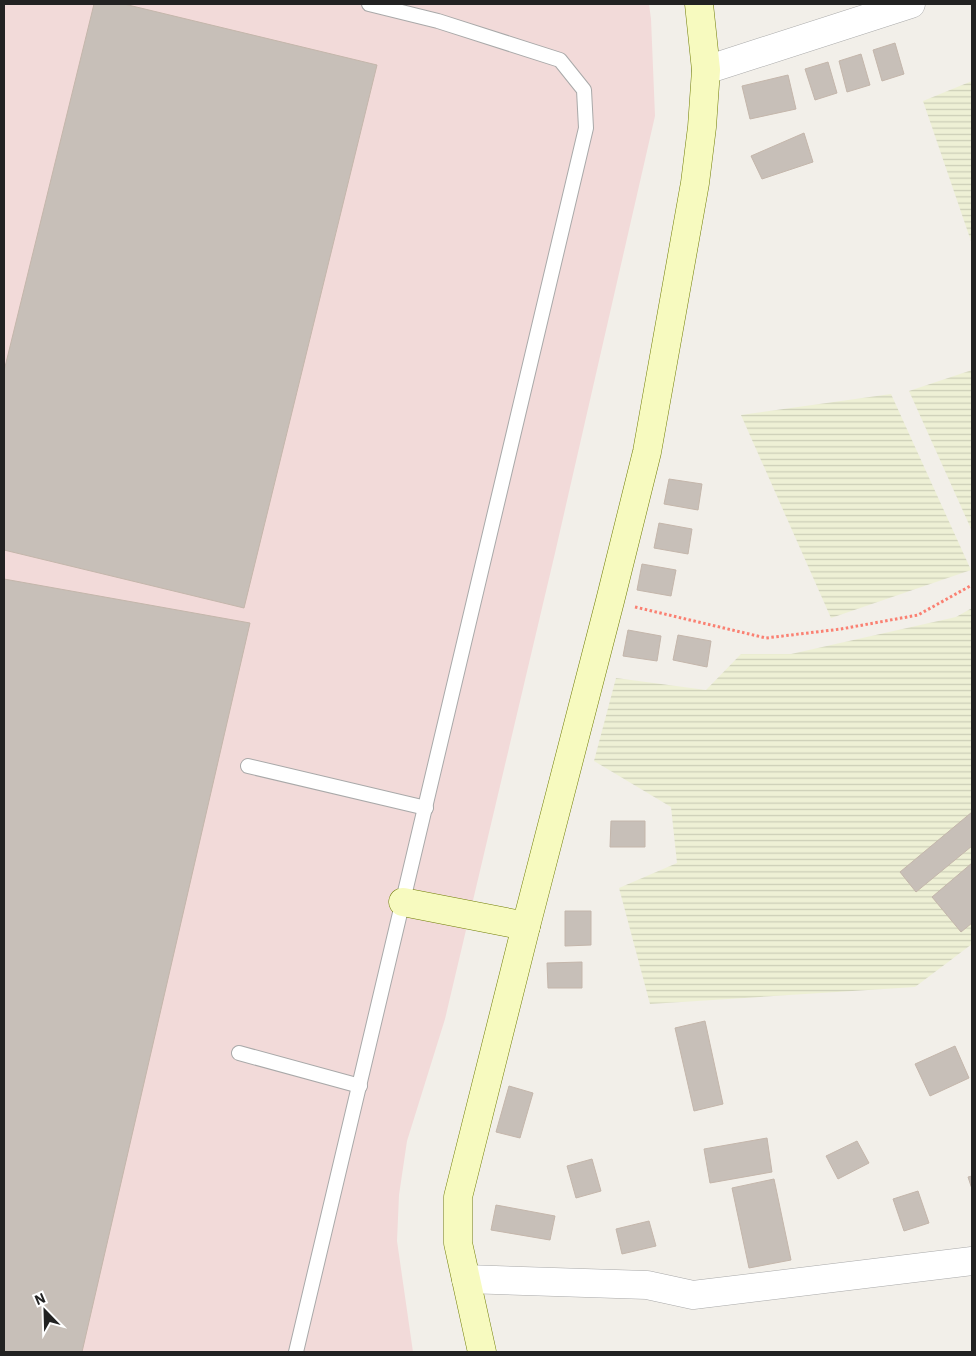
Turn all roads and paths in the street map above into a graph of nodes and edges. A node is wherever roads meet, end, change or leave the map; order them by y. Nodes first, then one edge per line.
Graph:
1 (698, 4) edge
2 (378, 5) edge
3 (899, 6) edge
4 (706, 70) junction
5 (972, 585) edge
6 (610, 601) junction
7 (248, 766) dead end
8 (426, 808) junction
9 (403, 902) junction
10 (526, 926) junction
11 (239, 1053) dead end
12 (360, 1086) junction
13 (972, 1261) edge
14 (466, 1279) junction
15 (296, 1352) edge
16 (482, 1352) edge

1 - 4 street
2 - 8 lane
3 - 4 street
4 - 6 street
5 - 6 path
6 - 10 street
7 - 8 lane
8 - 9 lane
9 - 10 street
9 - 12 lane
10 - 14 street
11 - 12 lane
12 - 15 lane
13 - 14 street
14 - 16 street

